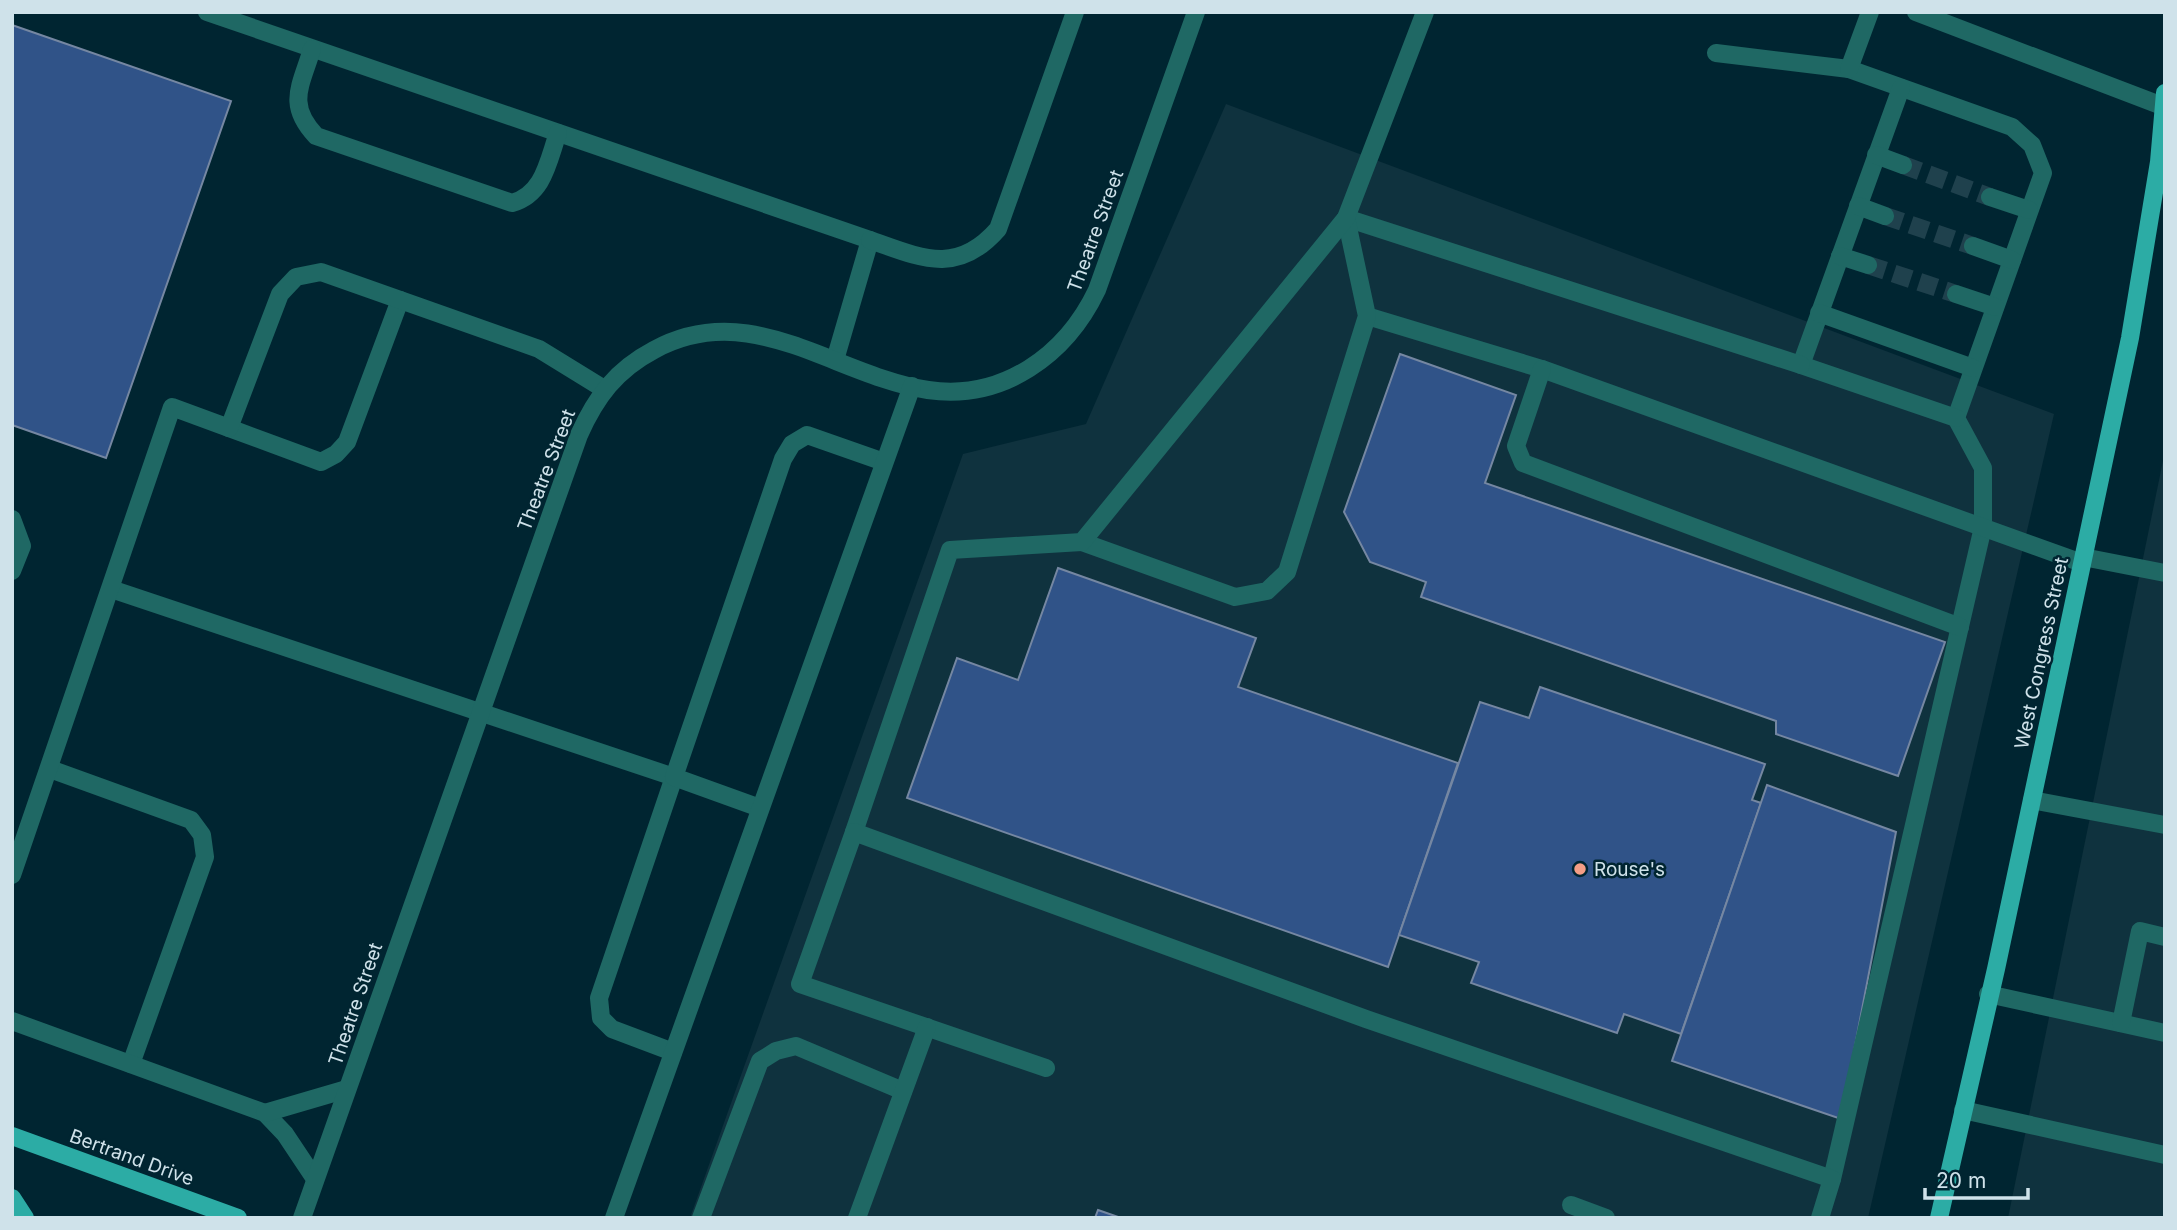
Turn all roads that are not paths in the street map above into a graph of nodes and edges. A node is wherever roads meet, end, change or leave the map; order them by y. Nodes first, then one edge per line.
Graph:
1 (206, 12) edge
2 (1075, 12) edge
3 (1196, 12) edge
4 (1425, 12) edge
5 (1870, 12) edge
6 (1916, 12) edge
7 (312, 49) junction
8 (1716, 53) dead end
9 (1849, 69) junction
10 (1900, 88) junction
11 (2164, 102) edge
12 (558, 133) junction
13 (1876, 155) junction
14 (1903, 165) tunnel mouth
15 (1990, 197) tunnel mouth
16 (1858, 206) junction
17 (2029, 210) junction
18 (1885, 215) tunnel mouth
19 (1346, 218) junction
20 (870, 240) junction
21 (1973, 246) tunnel mouth
22 (1840, 256) junction
23 (2012, 260) junction
24 (1868, 265) tunnel mouth
25 (1956, 294) tunnel mouth
26 (400, 300) junction
27 (1995, 307) junction
28 (1819, 313) junction
29 (1367, 316) junction
30 (835, 360) junction
31 (1801, 365) junction
32 (1973, 368) junction
33 (1542, 369) junction
34 (912, 386) junction
35 (604, 389) junction
36 (1956, 418) junction
37 (229, 428) junction
38 (884, 462) junction
39 (12, 519) edge
40 (1983, 527) junction
41 (1082, 542) junction
42 (2083, 560) junction
43 (12, 571) edge
44 (2165, 573) edge
45 (111, 589) junction
46 (1960, 627) junction
47 (480, 714) junction
48 (50, 769) junction
49 (674, 777) junction
50 (2032, 800) junction
51 (760, 808) junction
52 (2165, 825) edge
53 (854, 832) junction
54 (12, 875) edge
55 (2165, 937) edge
56 (1989, 994) junction
57 (12, 1021) edge
58 (2121, 1023) junction
59 (927, 1027) junction
60 (2165, 1032) edge
61 (673, 1052) junction
62 (131, 1064) junction
63 (1046, 1068) dead end
64 (347, 1089) junction
65 (904, 1091) junction
66 (1963, 1110) junction
67 (265, 1113) junction
68 (12, 1136) edge
69 (2165, 1155) edge
70 (315, 1179) junction
71 (1832, 1179) junction
72 (12, 1198) edge
73 (1571, 1205) dead end
74 (25, 1218) edge
75 (238, 1218) edge
76 (302, 1218) edge
77 (614, 1218) edge
78 (701, 1218) edge
79 (857, 1218) edge
80 (1606, 1218) edge
81 (1821, 1218) edge
82 (1939, 1218) edge

1 - 7 street
2 - 20 street
3 - 34 street, Theatre Street
4 - 19 street
5 - 9 street
6 - 11 street
7 - 12 street
7 - 12 street
8 - 9 street
9 - 10 street
10 - 13 street
10 - 17 street
11 - 42 main road, West Congress Street
12 - 20 street
13 - 14 street
13 - 16 street
15 - 17 street
16 - 18 street
16 - 22 street
17 - 23 street
19 - 29 street
19 - 31 street
19 - 41 street
20 - 30 street
21 - 23 street
22 - 24 street
22 - 28 street
23 - 27 street
25 - 27 street
26 - 35 street
26 - 37 street
26 - 37 street
27 - 32 street
28 - 31 street
28 - 32 street
29 - 33 street
29 - 41 street
30 - 34 street, Theatre Street
30 - 35 street, Theatre Street
31 - 36 street
32 - 36 street
33 - 40 street
33 - 46 street
34 - 38 street
35 - 47 street, Theatre Street
36 - 40 street
37 - 45 street
38 - 49 street
38 - 51 street
39 - 43 street
40 - 42 street
40 - 46 street
41 - 53 street
42 - 44 street
42 - 50 main road, West Congress Street
45 - 47 street
45 - 48 street
46 - 71 street
47 - 49 street
47 - 64 street, Theatre Street
48 - 54 street
48 - 62 street
49 - 51 street
49 - 61 street
50 - 52 street
50 - 56 main road, West Congress Street
51 - 61 street
53 - 59 street
53 - 71 street
55 - 58 street
56 - 58 street
56 - 66 main road, West Congress Street
57 - 62 street
58 - 60 street
59 - 63 street
59 - 65 street
61 - 77 street
62 - 67 street
64 - 67 street
64 - 70 street, Theatre Street
65 - 78 street
65 - 79 street
66 - 69 street
66 - 82 main road, West Congress Street
67 - 70 street
68 - 75 main road, Bertrand Drive
70 - 76 street, Theatre Street
71 - 81 street
72 - 74 main road
73 - 80 street

